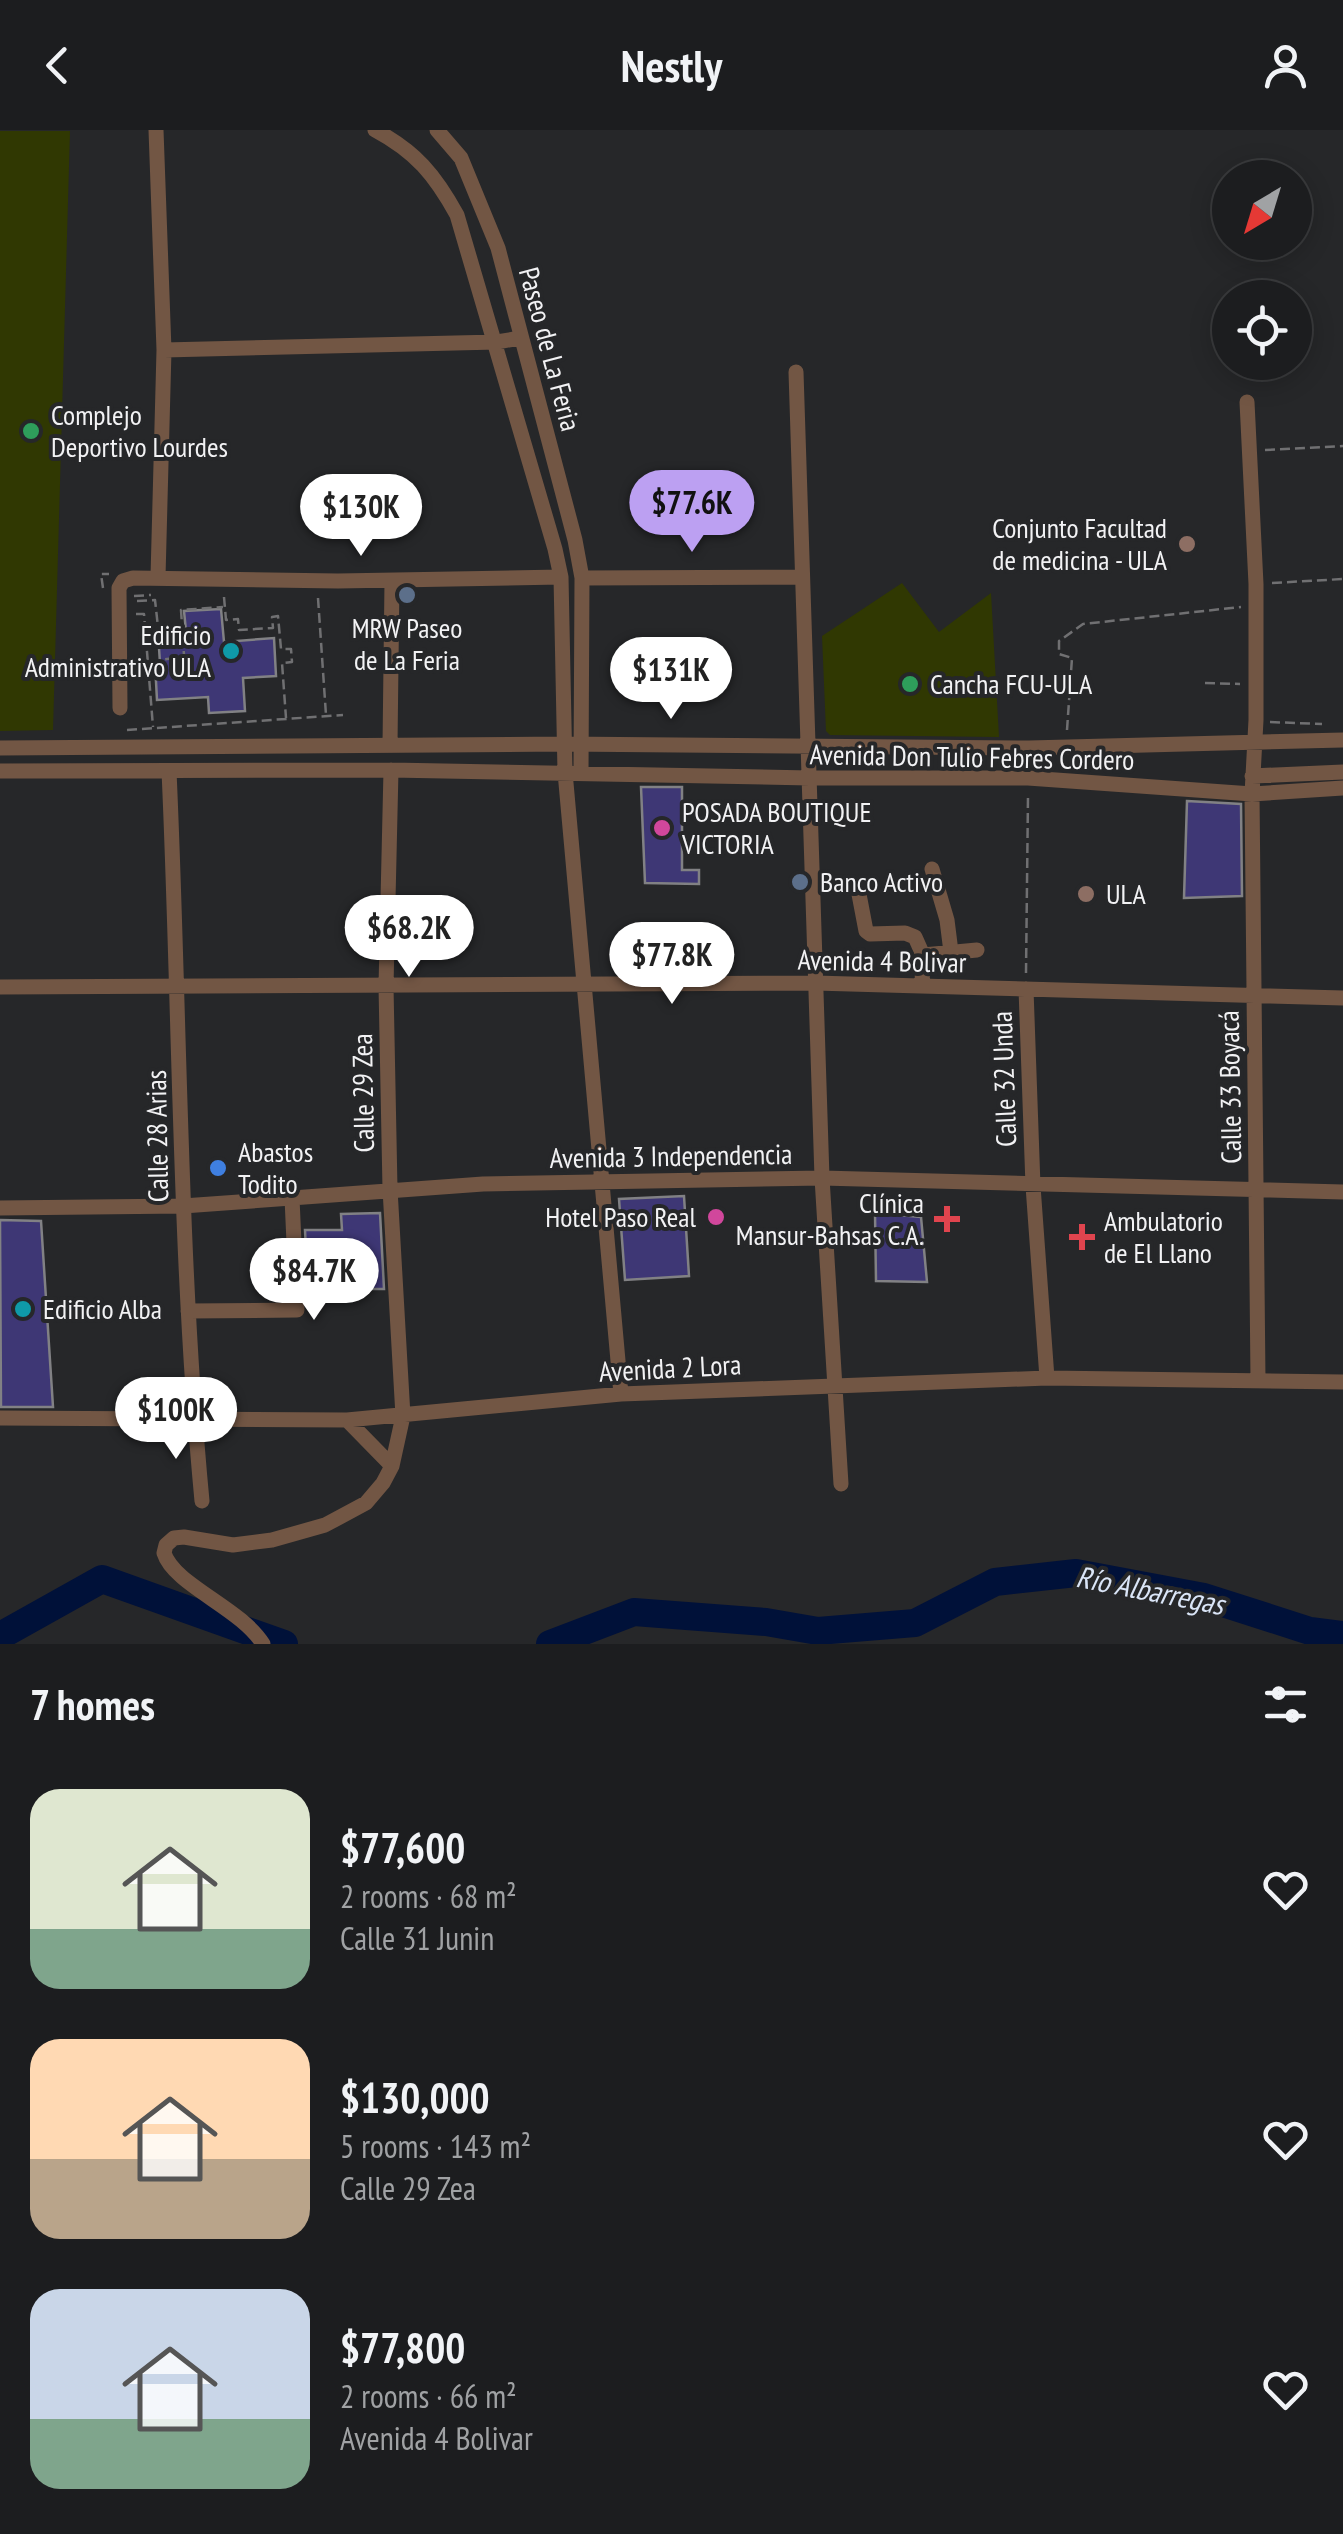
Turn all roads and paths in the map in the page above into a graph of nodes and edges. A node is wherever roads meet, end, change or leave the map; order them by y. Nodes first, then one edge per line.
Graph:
1 (156, 130) edge
2 (375, 130) edge
3 (436, 130) edge
4 (520, 338) junction
5 (497, 342) junction
6 (164, 350) junction
7 (796, 372) dead end
8 (1247, 402) dead end
9 (1343, 446) edge
10 (1251, 451) junction
11 (116, 574) dead end
12 (158, 577) junction
13 (561, 577) junction
14 (802, 577) junction
15 (582, 578) junction
16 (1343, 580) edge
17 (392, 581) junction
18 (1256, 584) junction
19 (318, 592) dead end
20 (103, 595) dead end
21 (133, 596) dead end
22 (224, 597) dead end
23 (1256, 605) junction
24 (224, 607) junction
25 (156, 612) junction
26 (156, 646) dead end
27 (160, 663) dead end
28 (1205, 683) dead end
29 (1256, 684) junction
30 (120, 708) dead end
31 (343, 716) dead end
32 (326, 717) junction
33 (286, 720) junction
34 (1256, 720) junction
35 (1327, 724) dead end
36 (153, 728) junction
37 (126, 730) dead end
38 (1343, 740) edge
39 (1254, 741) junction
40 (563, 744) junction
41 (390, 745) junction
42 (580, 745) junction
43 (808, 745) junction
44 (1066, 746) junction
45 (0, 748) edge
46 (0, 770) edge
47 (391, 770) junction
48 (169, 771) junction
49 (573, 772) junction
50 (1343, 772) edge
51 (1252, 776) junction
52 (810, 778) junction
53 (1028, 778) junction
54 (1343, 788) edge
55 (1252, 794) junction
56 (932, 869) dead end
57 (858, 889) dead end
58 (977, 950) dead end
59 (951, 952) junction
60 (923, 955) junction
61 (815, 984) junction
62 (179, 985) junction
63 (922, 985) junction
64 (386, 986) junction
65 (587, 986) junction
66 (0, 987) edge
67 (1026, 990) junction
68 (1254, 998) junction
69 (1343, 998) edge
70 (822, 1178) junction
71 (603, 1182) junction
72 (1034, 1186) junction
73 (390, 1190) junction
74 (1257, 1190) junction
75 (1343, 1192) edge
76 (292, 1198) junction
77 (183, 1206) junction
78 (0, 1208) edge
79 (188, 1311) junction
80 (1047, 1378) junction
81 (1258, 1380) junction
82 (1343, 1382) edge
83 (834, 1386) junction
84 (622, 1394) junction
85 (403, 1416) junction
86 (0, 1418) edge
87 (194, 1419) junction
88 (346, 1420) junction
89 (392, 1466) junction
90 (842, 1484) dead end
91 (202, 1501) dead end
92 (264, 1644) edge

1 - 6 street
2 - 5 street, Paseo de La Feria
3 - 4 street, Paseo de La Feria
4 - 5 street
4 - 15 street, Paseo de La Feria
5 - 6 street
5 - 13 street, Paseo de La Feria
6 - 12 street
7 - 14 street
8 - 10 street, Calle 33 Boyacá
9 - 10 path
10 - 18 street, Calle 33 Boyacá
11 - 20 path
12 - 17 street
12 - 30 street
13 - 17 street
13 - 40 street, Paseo de La Feria
14 - 15 street
14 - 43 street
15 - 42 street, Paseo de La Feria
16 - 18 path
17 - 41 street
18 - 23 street, Calle 33 Boyacá
19 - 32 path
21 - 25 path
22 - 24 path
23 - 29 street, Calle 33 Boyacá
23 - 44 path
24 - 25 path
24 - 33 path
25 - 36 path
26 - 27 path
28 - 29 path
29 - 34 street, Calle 33 Boyacá
31 - 32 path
32 - 33 path
33 - 36 path
34 - 35 path
34 - 39 street, Calle 33 Boyacá
36 - 37 path
38 - 39 street, Avenida Don Tulio Febres Cordero
39 - 44 street, Avenida Don Tulio Febres Cordero
39 - 51 street, Calle 33 Boyacá
40 - 41 street, Avenida Don Tulio Febres Cordero
40 - 42 street, Avenida Don Tulio Febres Cordero
40 - 49 street, Paseo de La Feria
41 - 45 street, Avenida Don Tulio Febres Cordero
42 - 43 street, Avenida Don Tulio Febres Cordero
42 - 49 street, Paseo de La Feria
43 - 44 street, Avenida Don Tulio Febres Cordero
43 - 52 street
46 - 48 street, Avenida Don Tulio Febres Cordero
47 - 48 street, Avenida Don Tulio Febres Cordero
47 - 49 street, Avenida Don Tulio Febres Cordero
47 - 64 street, Calle 29 Zea
48 - 62 street, Calle 28 Arias
49 - 52 street, Avenida Don Tulio Febres Cordero
49 - 65 street
50 - 51 street
51 - 55 street, Calle 33 Boyacá
52 - 53 street, Avenida Don Tulio Febres Cordero
52 - 61 street
53 - 55 street, Avenida Don Tulio Febres Cordero
53 - 67 path, Calle 32 Unda
54 - 55 street, Avenida Don Tulio Febres Cordero
55 - 68 street, Calle 33 Boyacá
56 - 59 street
57 - 60 street
58 - 59 street
59 - 60 street
60 - 63 street
61 - 63 street, Avenida 4 Bolivar
61 - 65 street, Avenida 4 Bolivar
61 - 70 street
62 - 64 street, Avenida 4 Bolivar
62 - 66 street, Avenida 4 Bolivar
62 - 77 street, Calle 28 Arias
63 - 67 street, Avenida 4 Bolivar
64 - 65 street, Avenida 4 Bolivar
64 - 73 street, Calle 29 Zea
65 - 71 street
67 - 68 street, Avenida 4 Bolivar
67 - 72 street, Calle 32 Unda
68 - 69 street, Avenida 4 Bolivar
68 - 74 street, Calle 33 Boyacá
70 - 71 street, Avenida 3 Independencia
70 - 72 street, Avenida 3 Independencia
70 - 83 street
71 - 73 street, Avenida 3 Independencia
71 - 84 street
72 - 74 street, Avenida 3 Independencia
72 - 80 street, Calle 32 Unda
73 - 76 street, Avenida 3 Independencia
73 - 85 street, Calle 29 Zea
74 - 75 street, Avenida 3 Independencia
74 - 81 street, Calle 33 Boyacá
76 - 77 street, Avenida 3 Independencia
76 - 79 street
77 - 78 street, Avenida 3 Independencia
77 - 79 street, Calle 28 Arias
79 - 87 street, Calle 28 Arias
80 - 81 street, Avenida 2 Lora
80 - 83 street, Avenida 2 Lora
81 - 82 street, Avenida 2 Lora
83 - 84 street, Avenida 2 Lora
83 - 90 street
84 - 85 street, Avenida 2 Lora
85 - 88 street, Avenida 2 Lora
85 - 89 street, Calle 29 Zea
86 - 87 street, Avenida 2 Lora
87 - 88 street, Avenida 2 Lora
87 - 91 street, Calle 28 Arias
88 - 89 street
89 - 92 street

